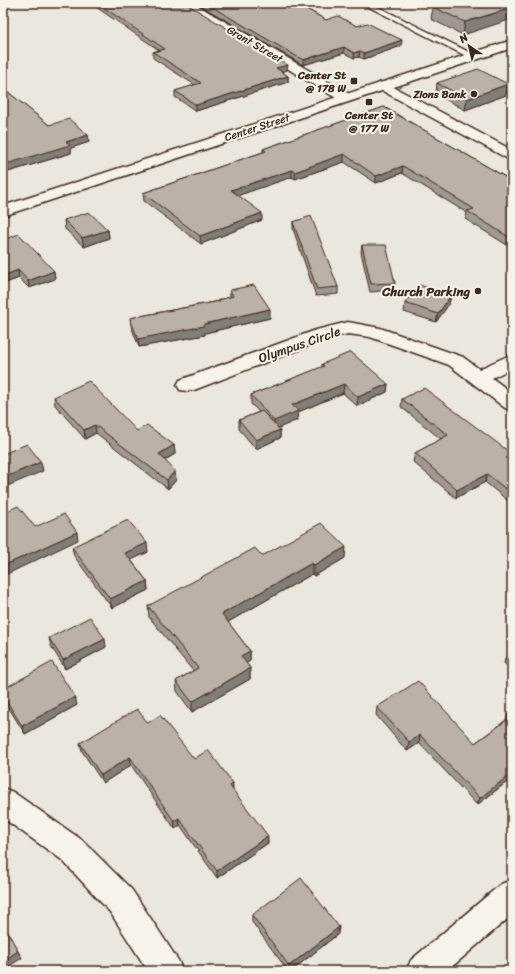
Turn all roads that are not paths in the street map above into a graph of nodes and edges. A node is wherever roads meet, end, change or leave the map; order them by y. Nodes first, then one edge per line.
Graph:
1 (185, 3) edge
2 (364, 3) edge
3 (512, 44) edge
4 (473, 56) junction
5 (384, 86) junction
6 (346, 98) junction
7 (512, 156) edge
8 (3, 212) edge
9 (512, 360) edge
10 (478, 377) junction
11 (187, 385) dead end
12 (512, 403) edge
13 (3, 801) edge
14 (512, 895) edge
15 (167, 971) edge
16 (422, 971) edge

1 - 6 street, Grant Street
2 - 4 lane
3 - 4 street, Center Street
4 - 5 street, Center Street
5 - 6 street, Center Street
5 - 7 street
6 - 8 street, Center Street
9 - 10 street
10 - 11 street, Olympus Circle
10 - 12 street, Olympus Circle
13 - 15 street
14 - 16 street

